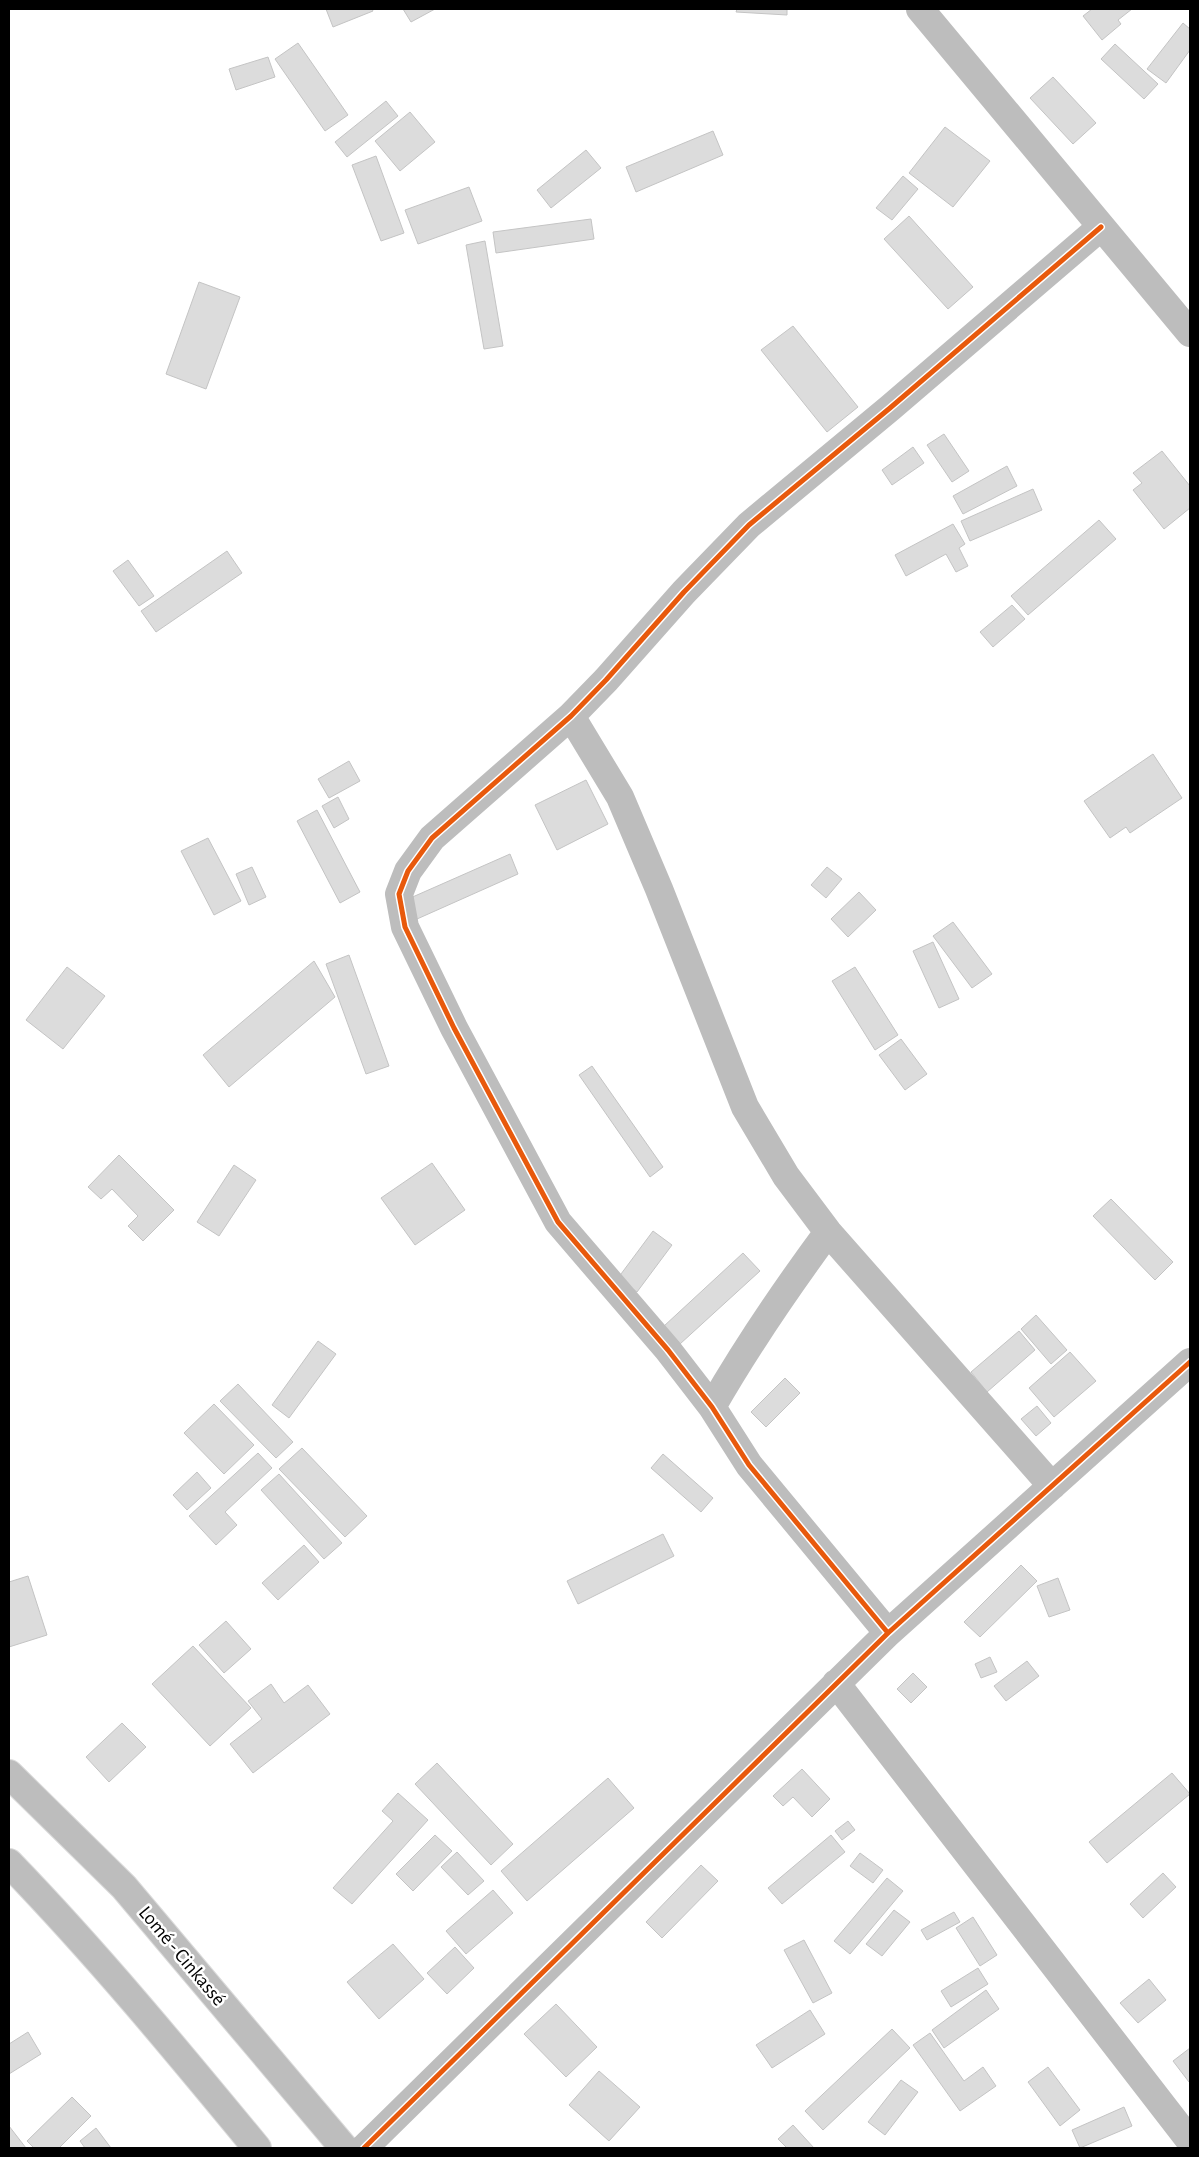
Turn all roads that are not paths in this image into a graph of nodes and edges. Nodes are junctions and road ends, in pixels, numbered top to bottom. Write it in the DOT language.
graph roads {
  1 [pos="920,9"];
  2 [pos="1102,227"];
  3 [pos="1190,333"];
  4 [pos="571,716"];
  5 [pos="828,1232"];
  6 [pos="1190,1362"];
  7 [pos="712,1407"];
  8 [pos="1052,1486"];
  9 [pos="888,1633"];
  10 [pos="836,1683"];
  11 [pos="9,1774"];
  12 [pos="9,1863"];
  13 [pos="1190,2141"];
  14 [pos="258,2148"];
  15 [pos="344,2148"];
  16 [pos="364,2148"];
  1 -- 2 [label="main road"];
  2 -- 3 [label="main road"];
  2 -- 4 [label="main road"];
  4 -- 5 [label="main road"];
  4 -- 7 [label="main road"];
  5 -- 7 [label="main road"];
  5 -- 8 [label="main road"];
  6 -- 8 [label="main road"];
  7 -- 9 [label="main road"];
  8 -- 9 [label="main road"];
  9 -- 10 [label="main road"];
  10 -- 13 [label="main road"];
  10 -- 16 [label="main road"];
  11 -- 15 [label="main road, Lomé - Cinkassé"];
  12 -- 14 [label="main road"];
}
